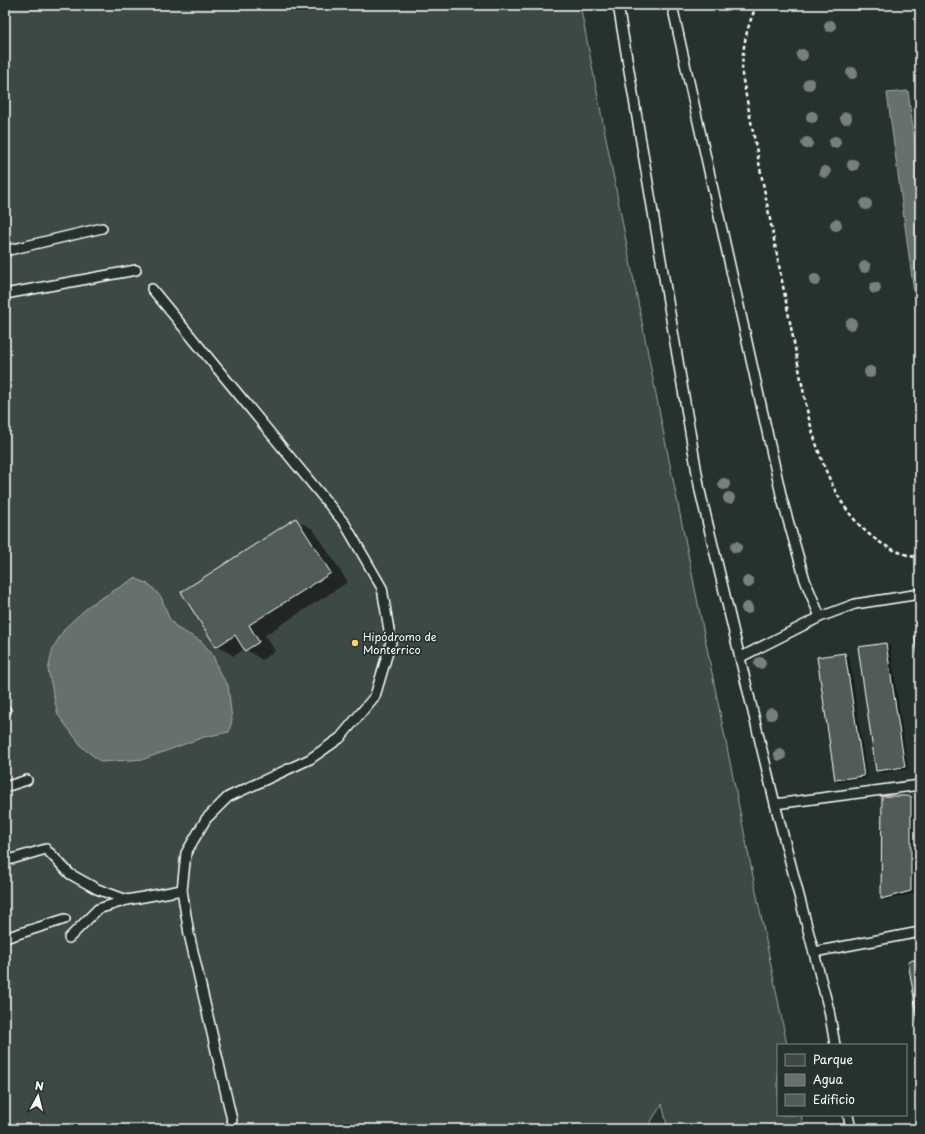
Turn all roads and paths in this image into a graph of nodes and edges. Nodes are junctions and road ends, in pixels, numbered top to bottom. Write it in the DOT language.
graph roads {
  1 [pos="618,5"];
  2 [pos="672,5"];
  3 [pos="757,5"];
  4 [pos="102,228"];
  5 [pos="5,251"];
  6 [pos="136,270"];
  7 [pos="152,289"];
  8 [pos="5,294"];
  9 [pos="920,558"];
  10 [pos="920,594"];
  11 [pos="820,617"];
  12 [pos="741,657"];
  13 [pos="27,780"];
  14 [pos="920,785"];
  15 [pos="5,787"];
  16 [pos="775,804"];
  17 [pos="5,861"];
  18 [pos="182,890"];
  19 [pos="127,900"];
  20 [pos="65,919"];
  21 [pos="920,932"];
  22 [pos="5,938"];
  23 [pos="69,938"];
  24 [pos="814,952"];
  25 [pos="835,1044"];
  26 [pos="848,1116"];
  27 [pos="232,1120"];
  28 [pos="851,1129"];
  1 -- 12 [label="lane"];
  2 -- 11 [label="lane"];
  3 -- 9 [label="path"];
  4 -- 5 [label="lane"];
  6 -- 8 [label="lane"];
  7 -- 18 [label="lane"];
  10 -- 11 [label="lane"];
  11 -- 12 [label="lane"];
  12 -- 16 [label="lane"];
  13 -- 15 [label="lane"];
  14 -- 16 [label="lane"];
  16 -- 24 [label="lane"];
  17 -- 19 [label="lane"];
  18 -- 19 [label="lane"];
  18 -- 27 [label="lane"];
  19 -- 23 [label="lane"];
  20 -- 22 [label="lane"];
  21 -- 24 [label="lane"];
  24 -- 25 [label="lane"];
  26 -- 28 [label="lane"];
}
